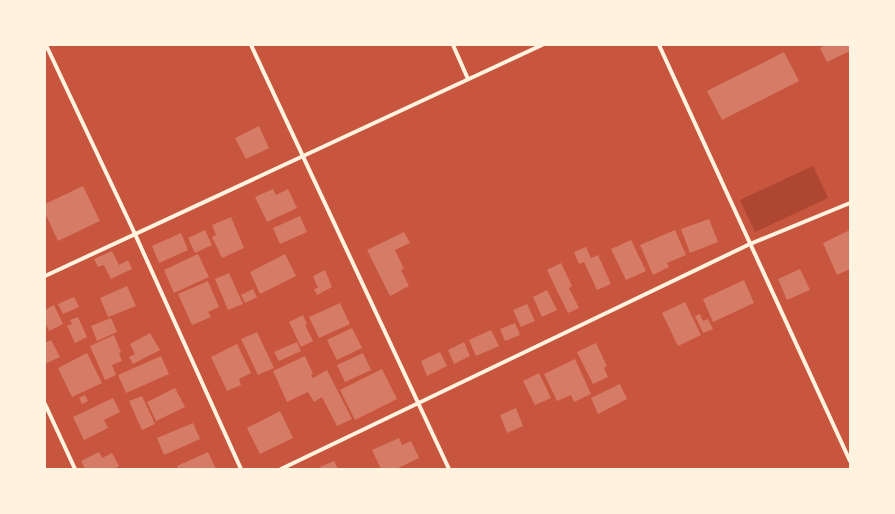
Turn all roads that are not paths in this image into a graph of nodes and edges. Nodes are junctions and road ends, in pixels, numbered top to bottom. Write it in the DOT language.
graph roads {
  1 [pos="46,45"];
  2 [pos="251,45"];
  3 [pos="452,45"];
  4 [pos="542,45"];
  5 [pos="659,45"];
  6 [pos="468,80"];
  7 [pos="303,156"];
  8 [pos="850,203"];
  9 [pos="134,234"];
  10 [pos="750,244"];
  11 [pos="45,276"];
  12 [pos="418,403"];
  13 [pos="45,404"];
  14 [pos="850,461"];
  15 [pos="75,469"];
  16 [pos="241,469"];
  17 [pos="281,469"];
  18 [pos="449,469"];
  1 -- 9 [label="street"];
  2 -- 7 [label="street"];
  3 -- 6 [label="street"];
  4 -- 6 [label="street"];
  5 -- 10 [label="street"];
  6 -- 7 [label="street"];
  7 -- 9 [label="street"];
  7 -- 12 [label="street"];
  8 -- 10 [label="street"];
  9 -- 11 [label="street"];
  9 -- 16 [label="street"];
  10 -- 12 [label="street"];
  10 -- 14 [label="street"];
  12 -- 17 [label="street"];
  12 -- 18 [label="street"];
  13 -- 15 [label="street"];
}
